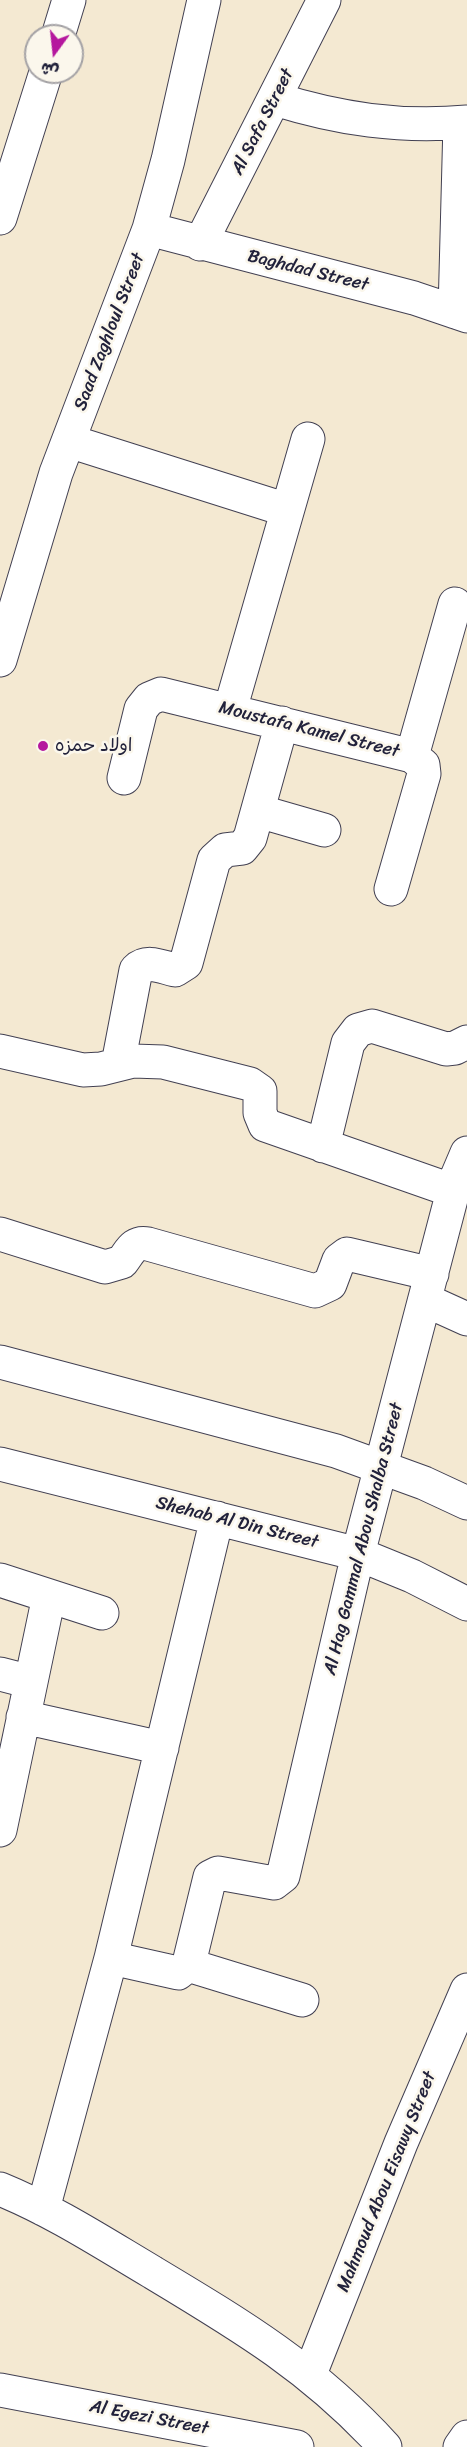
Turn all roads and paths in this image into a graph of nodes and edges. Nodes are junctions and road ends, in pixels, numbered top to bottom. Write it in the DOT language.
graph roads {
  1 [pos="69,0"];
  2 [pos="204,0"];
  3 [pos="324,0"];
  4 [pos="62,24"];
  5 [pos="42,84"];
  6 [pos="275,99"];
  7 [pos="463,122"];
  8 [pos="0,218"];
  9 [pos="148,229"];
  10 [pos="201,244"];
  11 [pos="461,314"];
  12 [pos="308,439"];
  13 [pos="69,441"];
  14 [pos="287,510"];
  15 [pos="455,604"];
  16 [pos="0,660"];
  17 [pos="230,710"];
  18 [pos="282,723"];
  19 [pos="412,756"];
  20 [pos="124,778"];
  21 [pos="258,811"];
  22 [pos="324,831"];
  23 [pos="391,890"];
  24 [pos="467,1042"];
  25 [pos="0,1050"];
  26 [pos="118,1064"];
  27 [pos="323,1146"];
  28 [pos="467,1153"];
  29 [pos="450,1193"];
  30 [pos="0,1234"];
  31 [pos="428,1287"];
  32 [pos="467,1319"];
  33 [pos="0,1362"];
  34 [pos="0,1464"];
  35 [pos="382,1469"];
  36 [pos="467,1503"];
  37 [pos="217,1518"];
  38 [pos="358,1554"];
  39 [pos="0,1580"];
  40 [pos="49,1596"];
  41 [pos="467,1604"];
  42 [pos="102,1613"];
  43 [pos="0,1674"];
  44 [pos="31,1682"];
  45 [pos="23,1717"];
  46 [pos="162,1748"];
  47 [pos="0,1830"];
  48 [pos="111,1958"];
  49 [pos="188,1965"];
  50 [pos="467,1990"];
  51 [pos="302,2000"];
  52 [pos="0,2189"];
  53 [pos="44,2209"];
  54 [pos="310,2374"];
  55 [pos="0,2390"];
  56 [pos="467,2438"];
  57 [pos="297,2447"];
  58 [pos="385,2447"];
  59 [pos="460,2447"];
  1 -- 4 [label="street"];
  2 -- 9 [label="street, Saad Zaghloul Street"];
  3 -- 6 [label="street, Al Safa Street"];
  5 -- 8 [label="street"];
  6 -- 7 [label="street"];
  6 -- 10 [label="street, Al Safa Street"];
  7 -- 11 [label="street"];
  9 -- 10 [label="street, Baghdad Street"];
  9 -- 13 [label="street, Saad Zaghloul Street"];
  10 -- 11 [label="street, Baghdad Street"];
  12 -- 14 [label="street"];
  13 -- 14 [label="street"];
  13 -- 16 [label="street, Saad Zaghloul Street"];
  14 -- 17 [label="street"];
  15 -- 19 [label="street"];
  17 -- 18 [label="street, Moustafa Kamel Street"];
  17 -- 20 [label="street, Moustafa Kamel Street"];
  18 -- 19 [label="street, Moustafa Kamel Street"];
  18 -- 21 [label="street"];
  19 -- 23 [label="street, Moustafa Kamel Street"];
  21 -- 22 [label="street"];
  21 -- 26 [label="street"];
  24 -- 27 [label="street"];
  25 -- 26 [label="street"];
  26 -- 27 [label="street"];
  27 -- 29 [label="street"];
  28 -- 29 [label="street, Al Hag Gammal Abou Shalba Street"];
  29 -- 31 [label="street, Al Hag Gammal Abou Shalba Street"];
  30 -- 31 [label="street"];
  31 -- 32 [label="street"];
  31 -- 35 [label="street, Al Hag Gammal Abou Shalba Street"];
  33 -- 35 [label="street"];
  34 -- 37 [label="street, Shehab Al Din Street"];
  35 -- 36 [label="street"];
  35 -- 38 [label="street, Al Hag Gammal Abou Shalba Street"];
  37 -- 38 [label="street, Shehab Al Din Street"];
  37 -- 46 [label="street"];
  38 -- 41 [label="street, Shehab Al Din Street"];
  38 -- 49 [label="street, Al Hag Gammal Abou Shalba Street"];
  39 -- 40 [label="street"];
  40 -- 42 [label="street"];
  40 -- 44 [label="street"];
  43 -- 44 [label="street"];
  44 -- 45 [label="street"];
  45 -- 46 [label="street"];
  45 -- 47 [label="street"];
  46 -- 48 [label="street"];
  48 -- 49 [label="street"];
  48 -- 53 [label="street"];
  49 -- 51 [label="street"];
  50 -- 54 [label="street, Mahmoud Abou Eisawy Street"];
  52 -- 53 [label="street"];
  53 -- 54 [label="street"];
  54 -- 58 [label="street"];
  55 -- 57 [label="street, Al Egezi Street"];
  56 -- 59 [label="street"];
}
